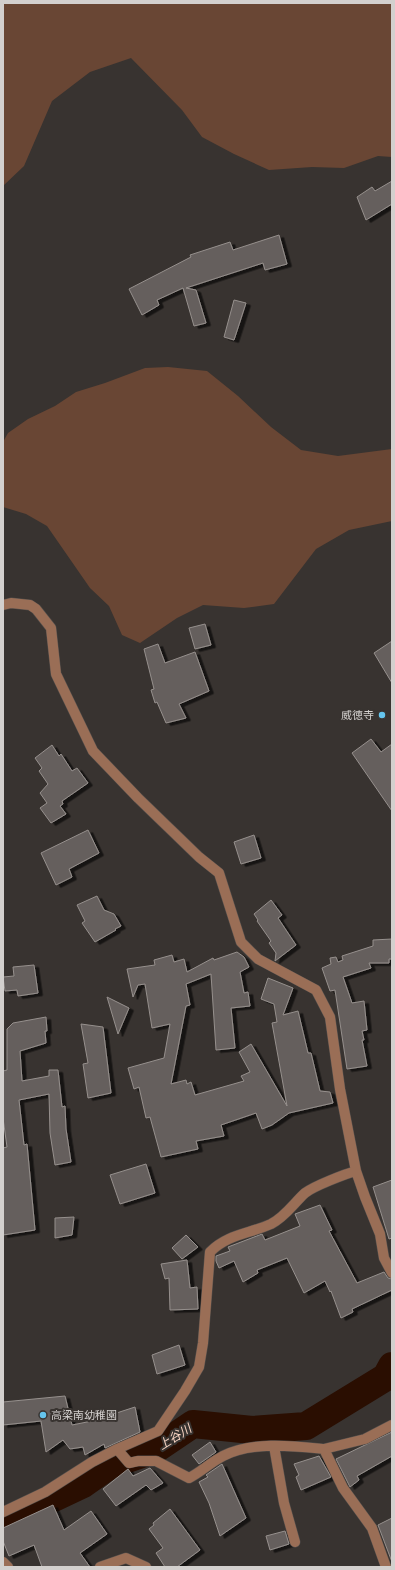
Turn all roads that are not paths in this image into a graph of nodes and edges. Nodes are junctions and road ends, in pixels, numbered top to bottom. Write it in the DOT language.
graph roads {
  1 [pos="3,605"];
  2 [pos="356,1171"];
  3 [pos="392,1273"];
  4 [pos="392,1425"];
  5 [pos="274,1446"];
  6 [pos="117,1449"];
  7 [pos="324,1450"];
  8 [pos="3,1512"];
  9 [pos="295,1542"];
  10 [pos="3,1562"];
  11 [pos="8,1567"];
  12 [pos="100,1567"];
  13 [pos="146,1567"];
  14 [pos="386,1567"];
  1 -- 2 [label="street"];
  2 -- 3 [label="street"];
  2 -- 6 [label="street"];
  4 -- 7 [label="street"];
  5 -- 6 [label="street"];
  5 -- 7 [label="street"];
  5 -- 9 [label="street"];
  6 -- 8 [label="street"];
  7 -- 14 [label="street"];
  10 -- 11 [label="street"];
  12 -- 13 [label="street"];
}
